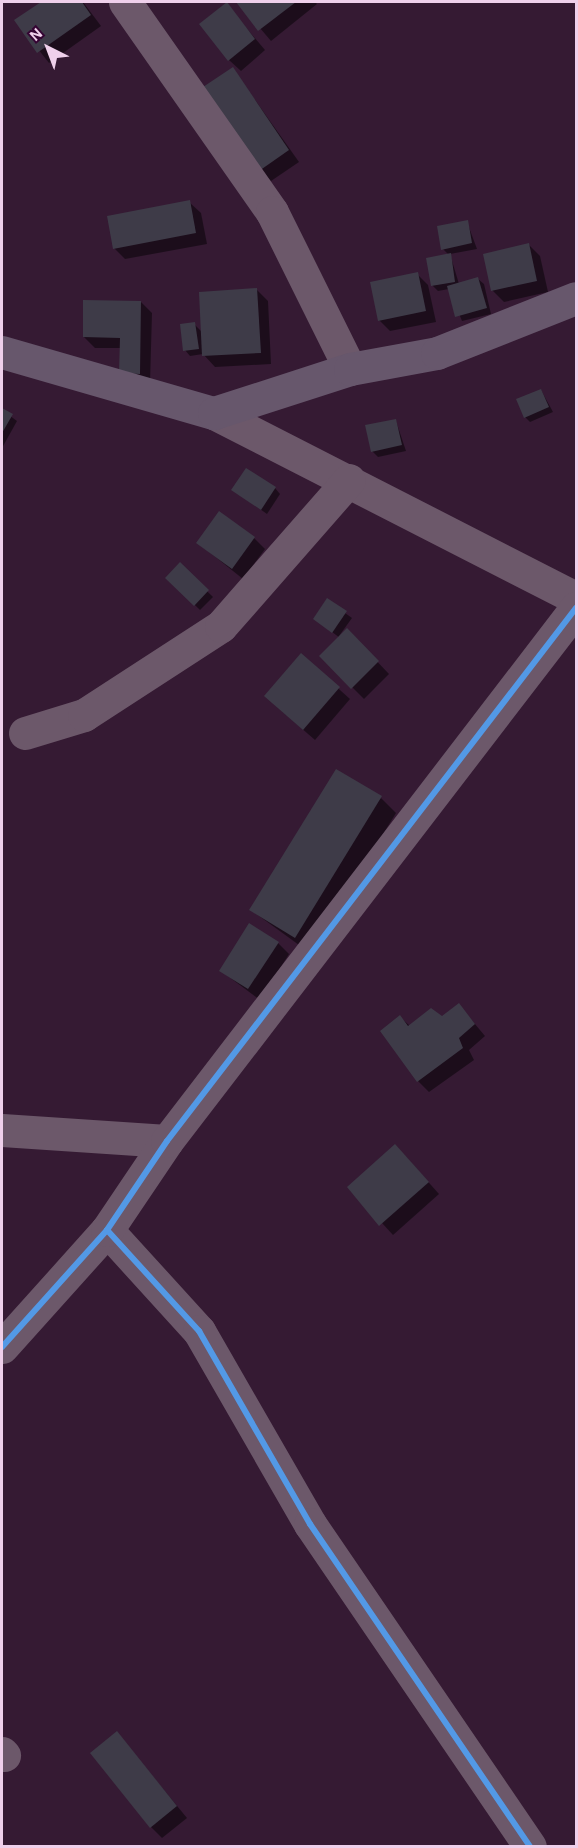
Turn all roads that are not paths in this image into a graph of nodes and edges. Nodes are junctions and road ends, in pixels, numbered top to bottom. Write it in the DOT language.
graph roads {
  1 [pos="125,2"];
  2 [pos="576,298"];
  3 [pos="2,352"];
  4 [pos="350,369"];
  5 [pos="214,412"];
  6 [pos="349,480"];
  7 [pos="576,598"];
  8 [pos="576,608"];
  9 [pos="25,733"];
  10 [pos="2,1130"];
  11 [pos="168,1141"];
  12 [pos="107,1230"];
  13 [pos="2,1347"];
  14 [pos="530,1846"];
  1 -- 4 [label="street"];
  2 -- 4 [label="main road"];
  3 -- 5 [label="main road"];
  4 -- 5 [label="main road"];
  5 -- 6 [label="street"];
  6 -- 7 [label="street"];
  6 -- 9 [label="street"];
  8 -- 11 [label="street"];
  10 -- 11 [label="street"];
  11 -- 12 [label="street"];
  12 -- 13 [label="street"];
  12 -- 14 [label="street"];
}
